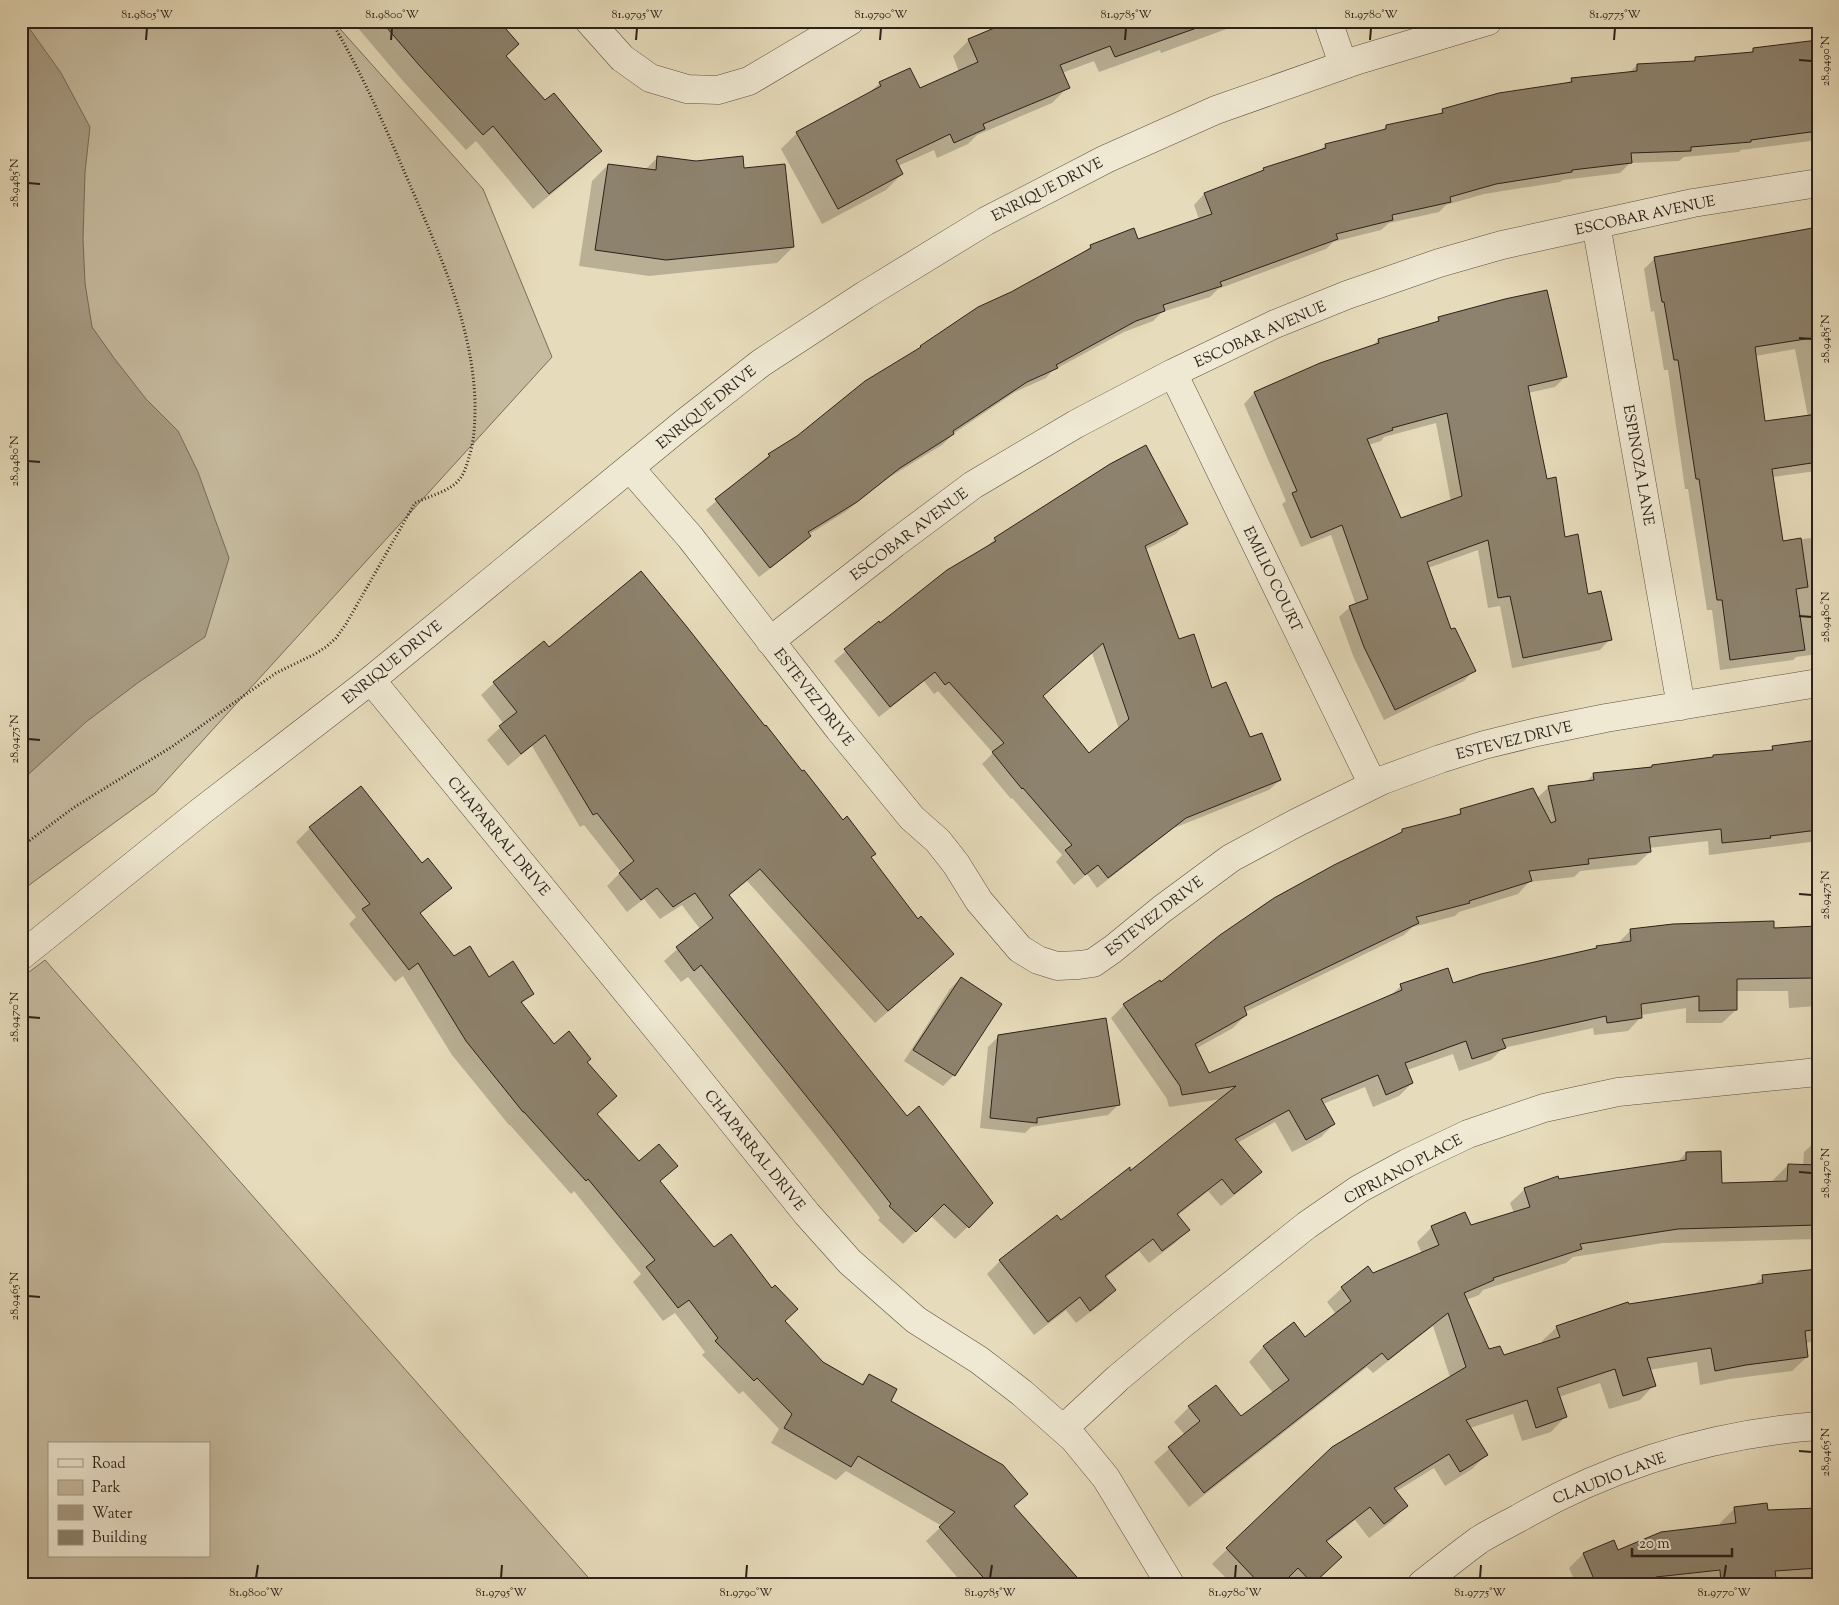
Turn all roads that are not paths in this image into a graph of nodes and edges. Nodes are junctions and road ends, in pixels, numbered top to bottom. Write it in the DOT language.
graph roads {
  1 [pos="589,21"];
  2 [pos="850,21"];
  3 [pos="1328,21"];
  4 [pos="1488,21"];
  5 [pos="1344,64"];
  6 [pos="1818,183"];
  7 [pos="1596,224"];
  8 [pos="1173,373"];
  9 [pos="630,468"];
  10 [pos="770,641"];
  11 [pos="371,680"];
  12 [pos="1818,683"];
  13 [pos="1681,706"];
  14 [pos="1373,785"];
  15 [pos="21,956"];
  16 [pos="1818,1072"];
  17 [pos="1818,1426"];
  18 [pos="1063,1429"];
  19 [pos="1170,1584"];
  20 [pos="1422,1584"];
  1 -- 2 [label="street"];
  3 -- 5 [label="street"];
  4 -- 5 [label="street, ENRIQUE DRIVE"];
  5 -- 9 [label="street, ENRIQUE DRIVE"];
  6 -- 7 [label="street, ESCOBAR AVENUE"];
  7 -- 8 [label="street, ESCOBAR AVENUE"];
  7 -- 13 [label="street, ESPINOZA LANE"];
  8 -- 10 [label="street, ESCOBAR AVENUE"];
  8 -- 14 [label="street, EMILIO COURT"];
  9 -- 10 [label="street, ESTEVEZ DRIVE"];
  9 -- 11 [label="street, ENRIQUE DRIVE"];
  10 -- 14 [label="street, ESTEVEZ DRIVE"];
  11 -- 15 [label="street, ENRIQUE DRIVE"];
  11 -- 18 [label="street, CHAPARRAL DRIVE"];
  12 -- 13 [label="street, ESTEVEZ DRIVE"];
  13 -- 14 [label="street, ESTEVEZ DRIVE"];
  16 -- 18 [label="street, CIPRIANO PLACE"];
  17 -- 20 [label="street, CLAUDIO LANE"];
  18 -- 19 [label="street, CHAPARRAL DRIVE"];
}
